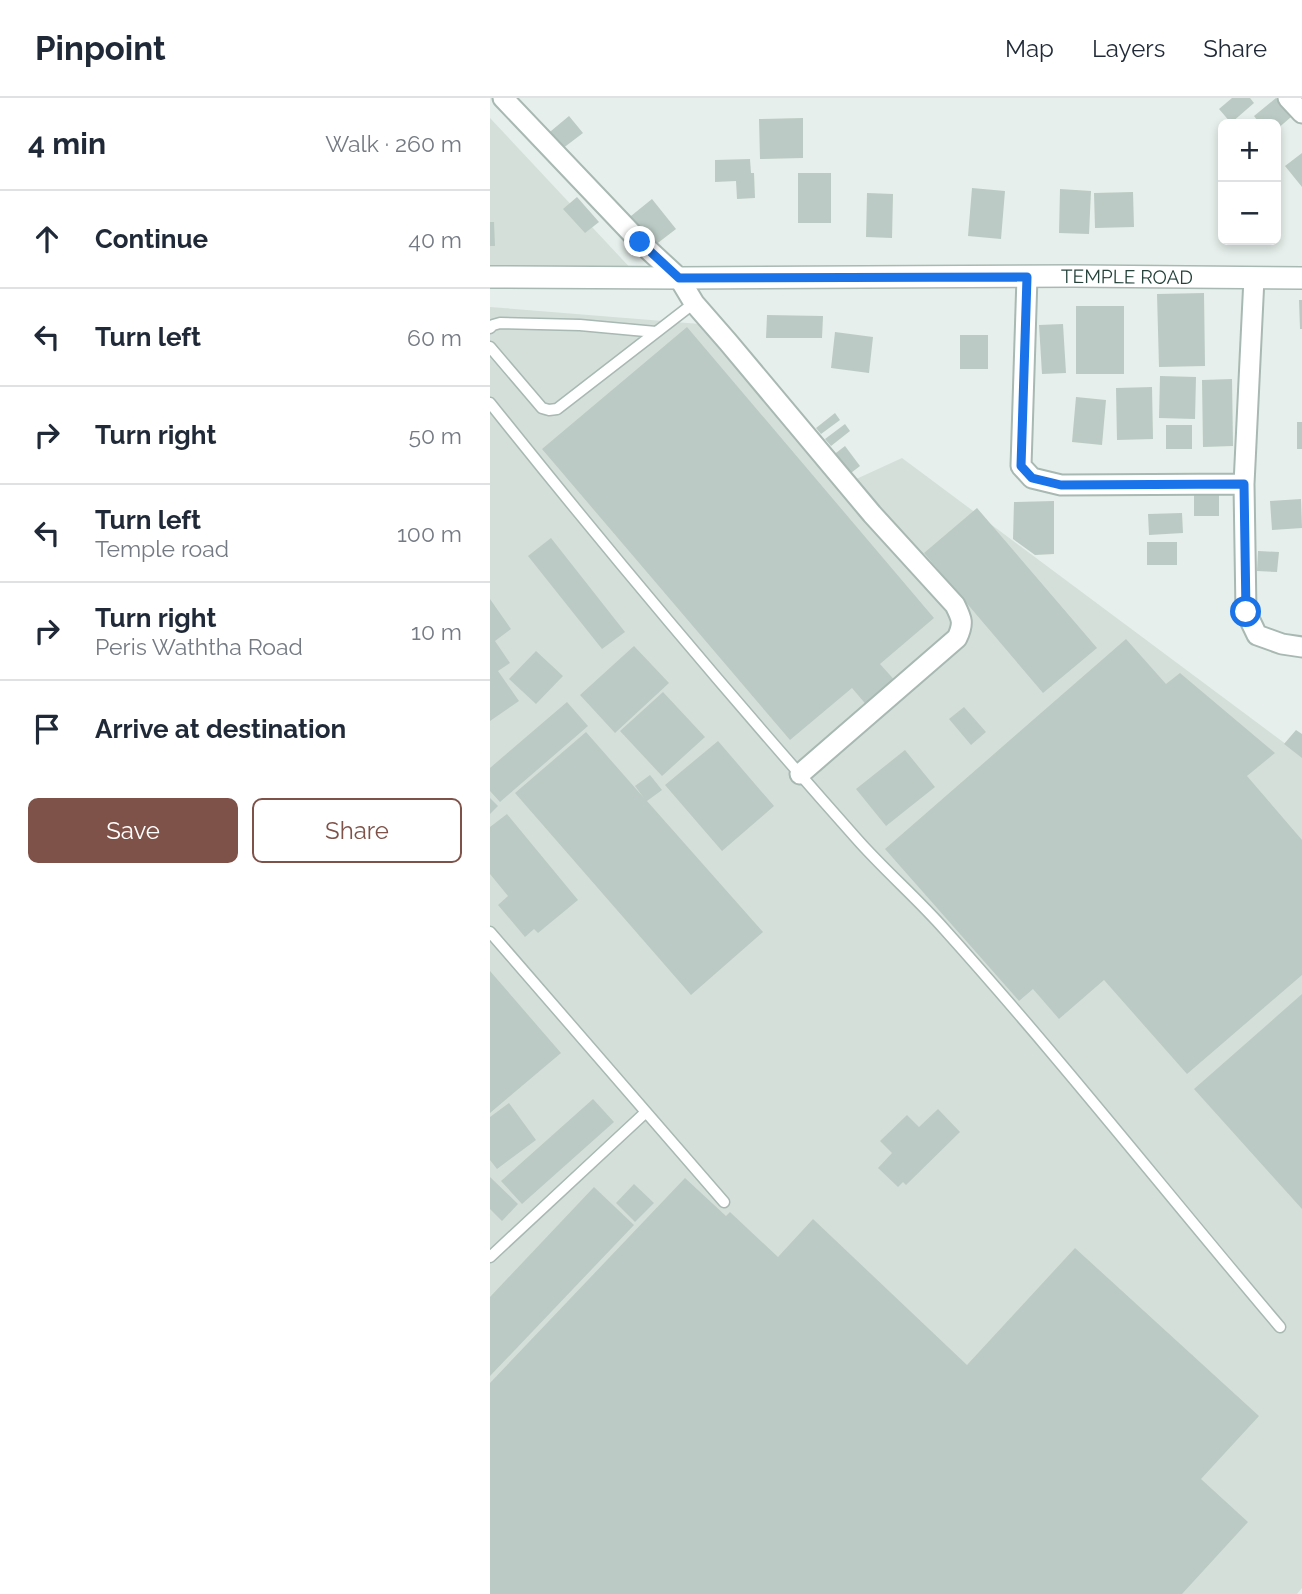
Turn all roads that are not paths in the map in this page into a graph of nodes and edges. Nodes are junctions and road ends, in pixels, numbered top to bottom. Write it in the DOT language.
graph roads {
  1 [pos="503,98"];
  2 [pos="490,277"];
  3 [pos="1027,277"];
  4 [pos="679,278"];
  5 [pos="1254,278"];
  6 [pos="1302,278"];
  7 [pos="694,303"];
  8 [pos="490,328"];
  9 [pos="656,332"];
  10 [pos="490,347"];
  11 [pos="490,403"];
  12 [pos="1244,484"];
  13 [pos="1302,647"];
  14 [pos="800,774"];
  15 [pos="490,932"];
  16 [pos="646,1112"];
  17 [pos="724,1202"];
  18 [pos="490,1257"];
  19 [pos="1280,1327"];
  1 -- 4 [label="street"];
  2 -- 4 [label="street, TEMPLE ROAD"];
  3 -- 4 [label="street, TEMPLE ROAD"];
  3 -- 5 [label="street, TEMPLE ROAD"];
  3 -- 12 [label="street"];
  4 -- 7 [label="street"];
  5 -- 6 [label="street, TEMPLE ROAD"];
  5 -- 12 [label="street"];
  7 -- 9 [label="lane"];
  7 -- 14 [label="street"];
  8 -- 9 [label="lane"];
  9 -- 10 [label="lane"];
  11 -- 14 [label="lane"];
  12 -- 13 [label="street"];
  14 -- 19 [label="lane"];
  15 -- 16 [label="lane"];
  16 -- 17 [label="lane"];
  16 -- 18 [label="lane"];
}
